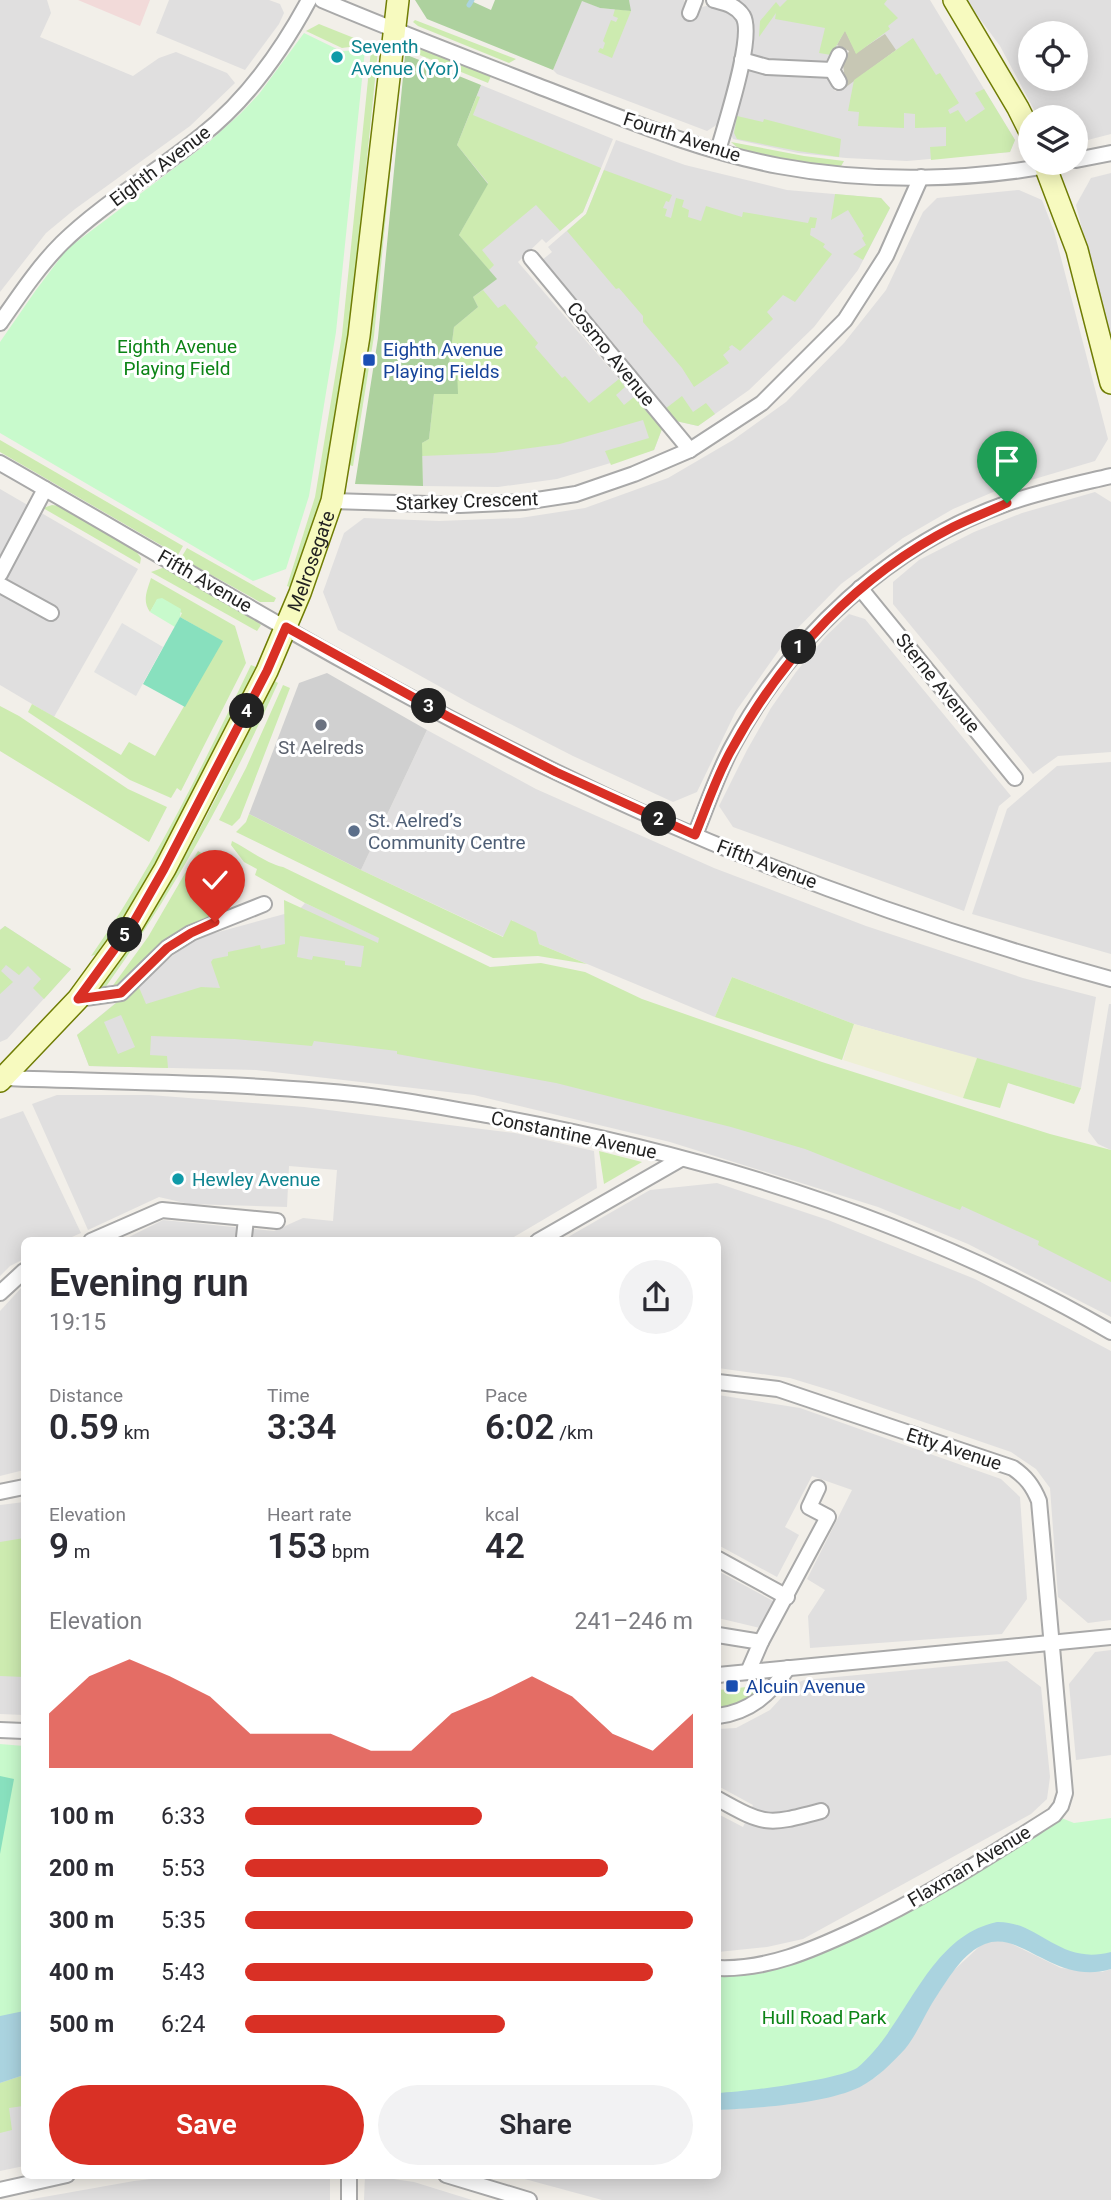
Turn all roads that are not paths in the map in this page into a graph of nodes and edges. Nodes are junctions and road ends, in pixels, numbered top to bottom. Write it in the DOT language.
graph roads {
  1 [pos="309,0"];
  2 [pos="322,0"];
  3 [pos="398,0"];
  4 [pos="714,0"];
  5 [pos="954,0"];
  6 [pos="394,30"];
  7 [pos="839,55"];
  8 [pos="742,60"];
  9 [pos="1018,107"];
  10 [pos="718,151"];
  11 [pos="1111,153"];
  12 [pos="1088,158"];
  13 [pos="1018,168"];
  14 [pos="1055,175"];
  15 [pos="922,177"];
  16 [pos="531,258"];
  17 [pos="0,323"];
  18 [pos="1110,372"];
  19 [pos="690,450"];
  20 [pos="0,463"];
  21 [pos="1111,476"];
  22 [pos="46,489"];
  23 [pos="332,501"];
  24 [pos="0,574"];
  25 [pos="0,584"];
  26 [pos="860,588"];
  27 [pos="51,612"];
  28 [pos="286,627"];
  29 [pos="1015,778"];
  30 [pos="695,835"];
  31 [pos="264,904"];
  32 [pos="1111,979"];
  33 [pos="78,999"];
  34 [pos="2,1080"];
  35 [pos="681,1158"];
  36 [pos="246,1219"];
  37 [pos="277,1221"];
  38 [pos="100,1237"];
  39 [pos="244,1237"];
  40 [pos="545,1237"];
  41 [pos="21,1274"];
  42 [pos="0,1293"];
  43 [pos="1111,1332"];
  44 [pos="721,1382"];
  45 [pos="21,1488"];
  46 [pos="818,1488"];
  47 [pos="0,1492"];
  48 [pos="721,1561"];
  49 [pos="787,1597"];
  50 [pos="721,1635"];
  51 [pos="1111,1637"];
  52 [pos="761,1642"];
  53 [pos="1050,1643"];
  54 [pos="788,1668"];
  55 [pos="748,1672"];
  56 [pos="721,1675"];
  57 [pos="721,1716"];
  58 [pos="0,1730"];
  59 [pos="21,1731"];
  60 [pos="721,1801"];
  61 [pos="821,1811"];
  62 [pos="721,1968"];
  63 [pos="50,2179"];
  64 [pos="349,2179"];
  65 [pos="459,2179"];
  66 [pos="0,2190"];
  67 [pos="349,2200"];
  68 [pos="529,2200"];
  1 -- 17 [label="street, Eighth Avenue"];
  2 -- 6 [label="street, Fourth Avenue"];
  3 -- 6 [label="street, Melrosegate"];
  4 -- 8 [label="street"];
  5 -- 9 [label="street"];
  6 -- 10 [label="street, Fourth Avenue"];
  6 -- 23 [label="street, Melrosegate"];
  7 -- 8 [label="street"];
  8 -- 10 [label="street"];
  10 -- 15 [label="street, Fourth Avenue"];
  11 -- 12 [label="street"];
  13 -- 15 [label="street, Fourth Avenue"];
  14 -- 18 [label="street"];
  15 -- 19 [label="street, Starkey Crescent"];
  16 -- 19 [label="street, Cosmo Avenue"];
  19 -- 23 [label="street, Starkey Crescent"];
  20 -- 22 [label="street, Fifth Avenue"];
  21 -- 26 [label="street"];
  22 -- 24 [label="street"];
  22 -- 28 [label="street, Fifth Avenue"];
  23 -- 28 [label="street, Melrosegate"];
  25 -- 27 [label="street"];
  26 -- 29 [label="street, Sterne Avenue"];
  26 -- 30 [label="street"];
  28 -- 30 [label="street, Fifth Avenue"];
  28 -- 33 [label="street, Melrosegate"];
  30 -- 32 [label="street, Fifth Avenue"];
  31 -- 33 [label="street"];
  33 -- 34 [label="street, Melrosegate"];
  34 -- 35 [label="street, Constantine Avenue"];
  35 -- 40 [label="street"];
  35 -- 43 [label="street, Constantine Avenue"];
  36 -- 37 [label="street"];
  36 -- 38 [label="street"];
  36 -- 39 [label="street"];
  41 -- 42 [label="street"];
  44 -- 53 [label="street, Etty Avenue"];
  45 -- 47 [label="street"];
  46 -- 49 [label="street"];
  48 -- 49 [label="street"];
  49 -- 52 [label="street"];
  50 -- 52 [label="street"];
  51 -- 53 [label="street"];
  52 -- 55 [label="street"];
  53 -- 54 [label="street"];
  53 -- 62 [label="street, Flaxman Avenue"];
  54 -- 55 [label="street"];
  54 -- 57 [label="street"];
  55 -- 56 [label="street"];
  58 -- 59 [label="street"];
  60 -- 61 [label="street"];
  63 -- 66 [label="street"];
  64 -- 67 [label="street"];
  65 -- 68 [label="street"];
}
